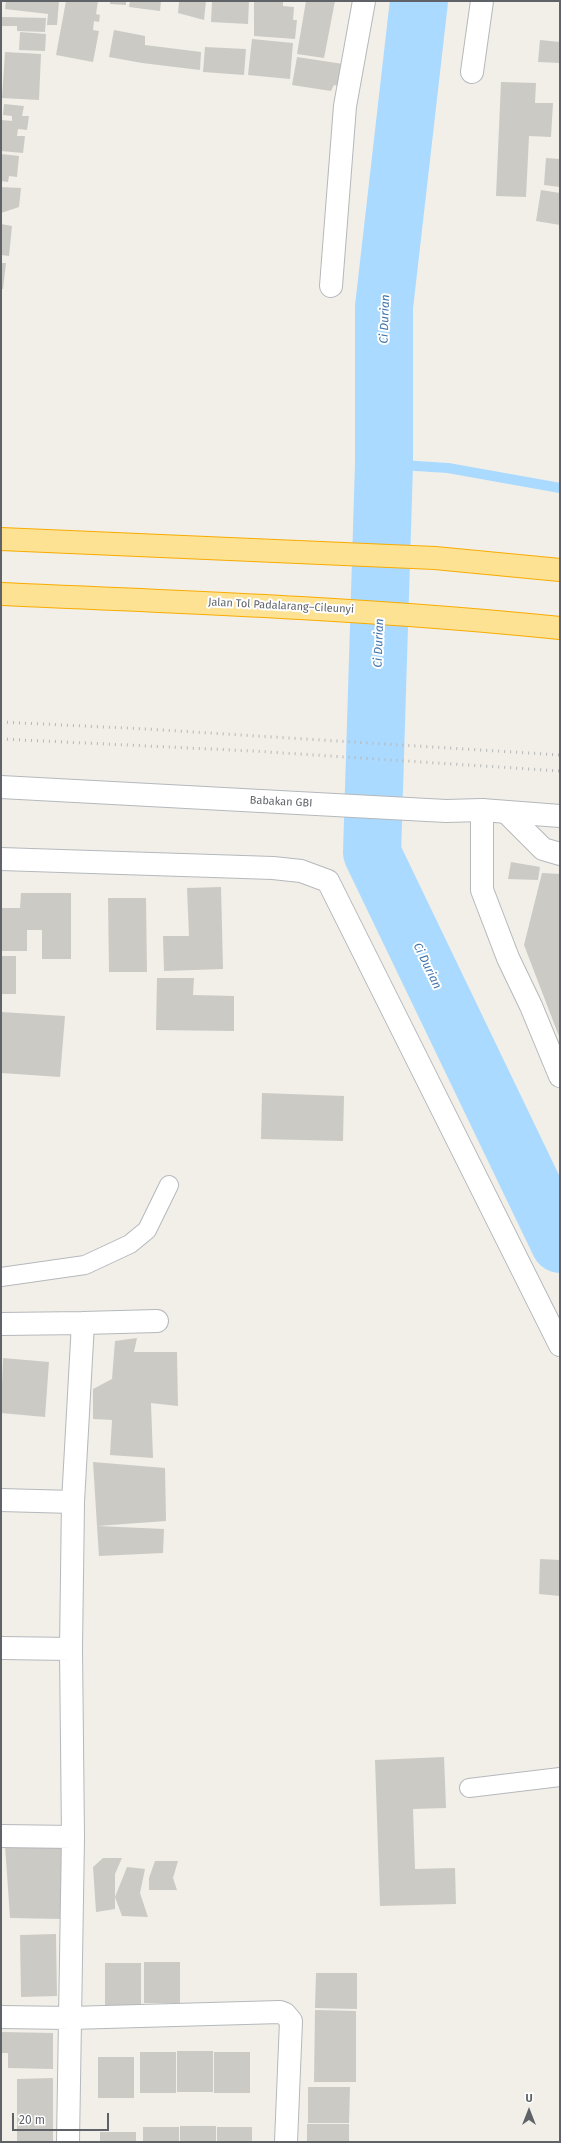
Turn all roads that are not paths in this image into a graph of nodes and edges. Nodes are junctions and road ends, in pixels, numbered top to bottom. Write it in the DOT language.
graph roads {
  1 [pos="364,1"];
  2 [pos="482,1"];
  3 [pos="472,72"];
  4 [pos="332,286"];
  5 [pos="1,539"];
  6 [pos="560,570"];
  7 [pos="1,594"];
  8 [pos="560,628"];
  9 [pos="1,787"];
  10 [pos="482,810"];
  11 [pos="506,812"];
  12 [pos="560,816"];
  13 [pos="560,854"];
  14 [pos="1,859"];
  15 [pos="560,1076"];
  16 [pos="169,1185"];
  17 [pos="1,1277"];
  18 [pos="157,1321"];
  19 [pos="83,1323"];
  20 [pos="1,1324"];
  21 [pos="560,1345"];
  22 [pos="1,1500"];
  23 [pos="73,1502"];
  24 [pos="1,1648"];
  25 [pos="71,1649"];
  26 [pos="560,1777"];
  27 [pos="468,1788"];
  28 [pos="1,1836"];
  29 [pos="73,1837"];
  30 [pos="1,2017"];
  31 [pos="70,2018"];
  32 [pos="68,2142"];
  33 [pos="286,2142"];
  1 -- 4 [label="street"];
  2 -- 3 [label="street"];
  5 -- 6 [label="highway"];
  7 -- 8 [label="highway, Jalan Tol Padalarang–Cileunyi"];
  9 -- 10 [label="street, Babakan GBI"];
  10 -- 11 [label="street, Babakan GBI"];
  10 -- 15 [label="street"];
  11 -- 12 [label="street, Babakan GBI"];
  11 -- 13 [label="street"];
  14 -- 21 [label="street"];
  16 -- 17 [label="lane"];
  18 -- 19 [label="street"];
  19 -- 20 [label="street"];
  19 -- 23 [label="street"];
  22 -- 23 [label="street"];
  23 -- 25 [label="street"];
  24 -- 25 [label="street"];
  25 -- 29 [label="street"];
  26 -- 27 [label="lane"];
  28 -- 29 [label="street"];
  29 -- 31 [label="street"];
  30 -- 31 [label="street"];
  31 -- 32 [label="street"];
  31 -- 33 [label="street"];
}
